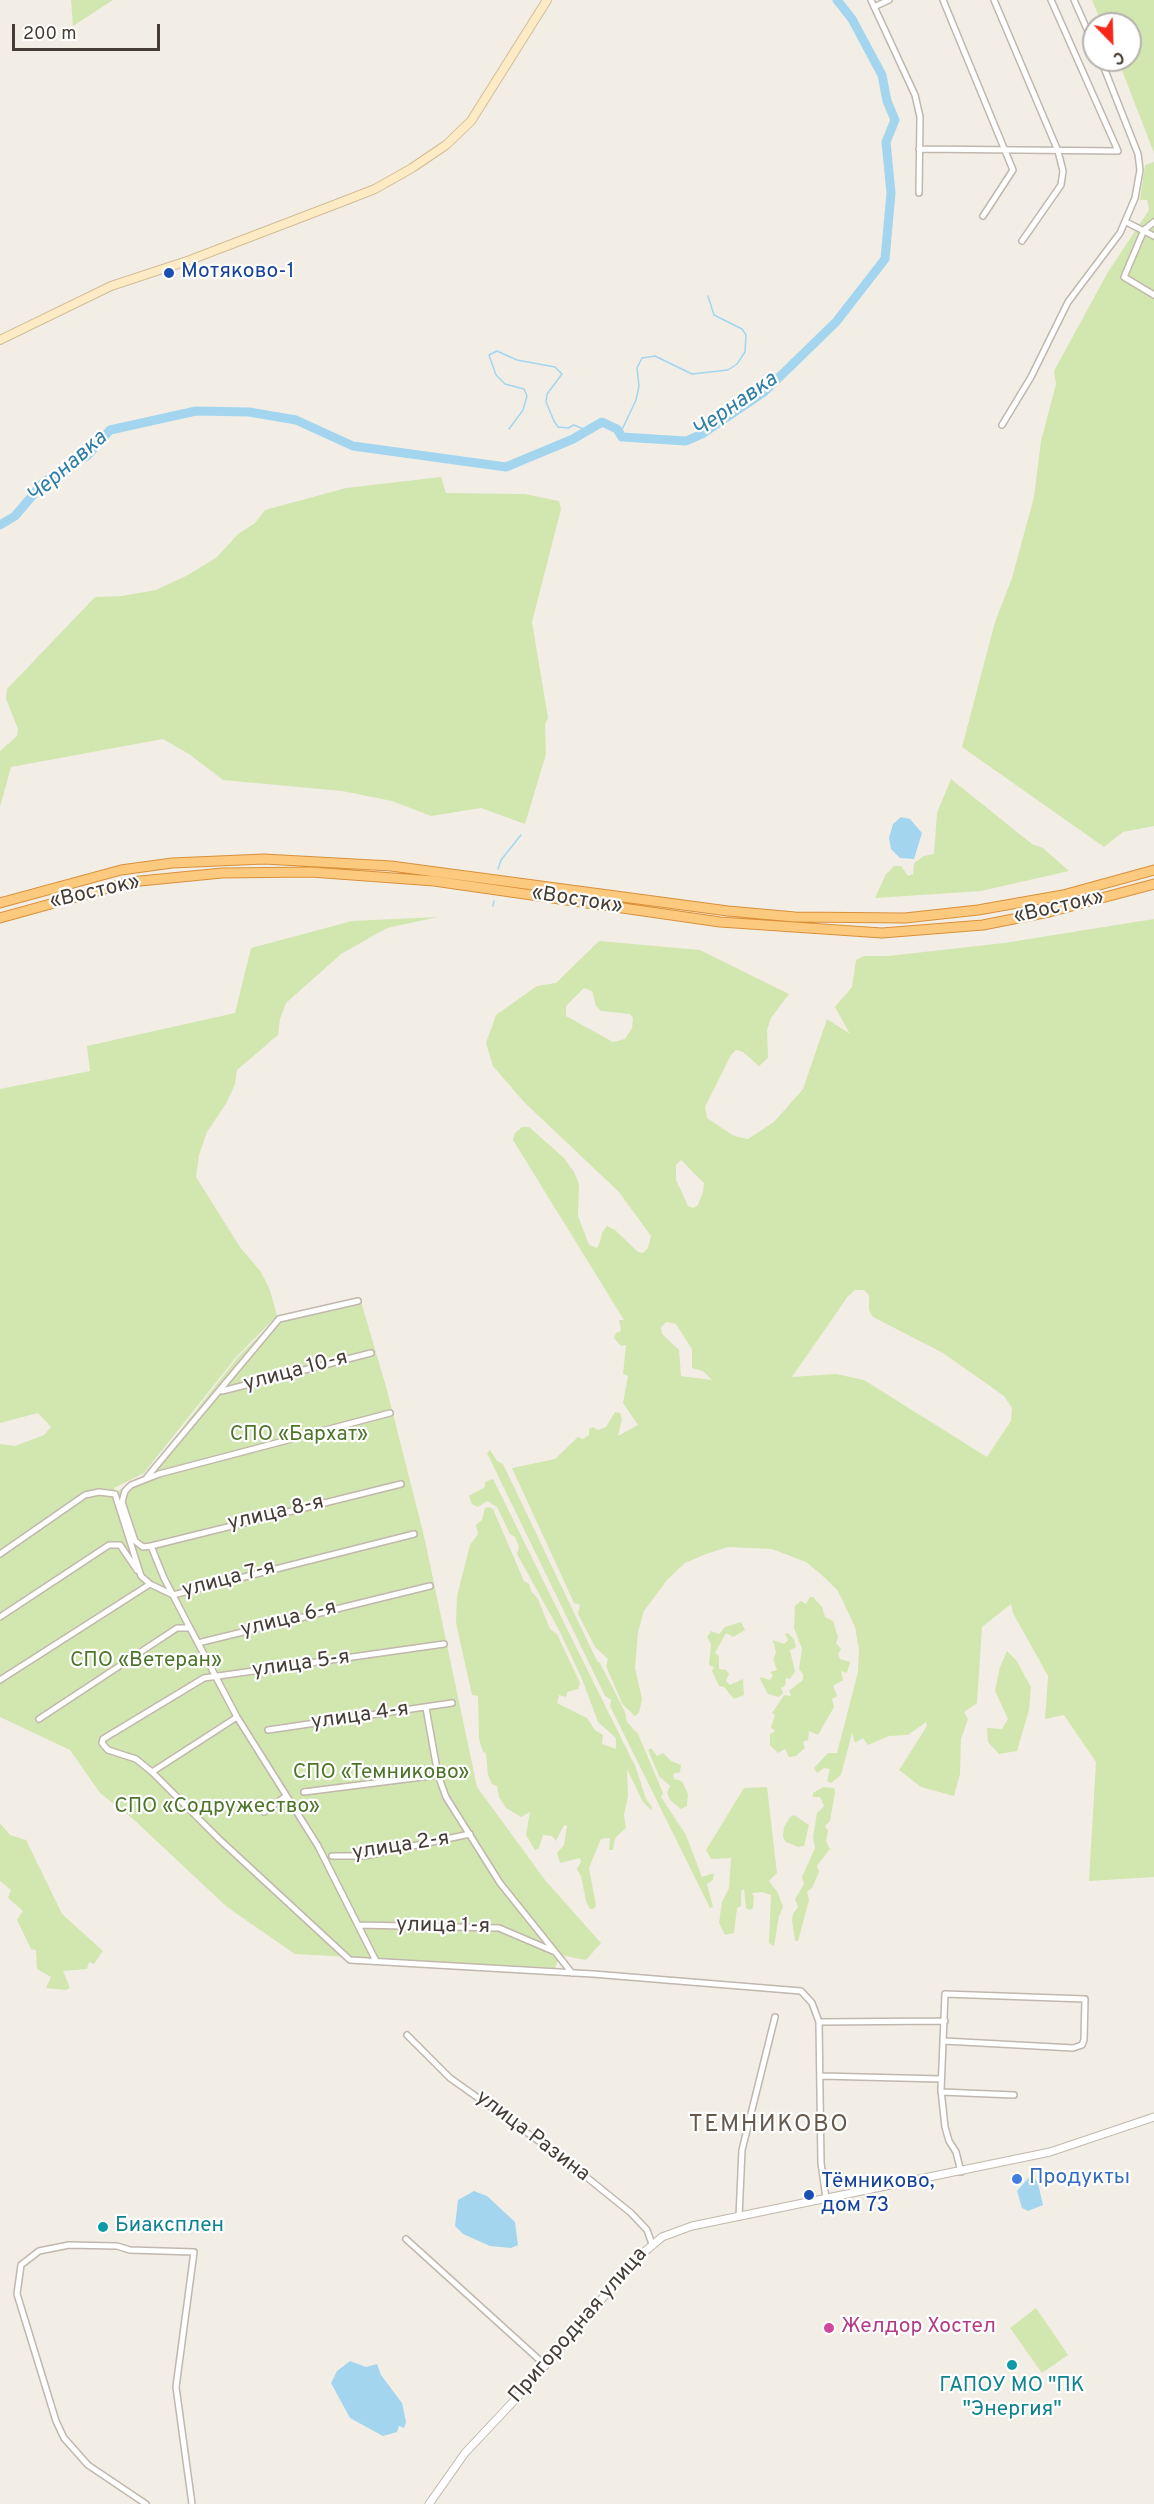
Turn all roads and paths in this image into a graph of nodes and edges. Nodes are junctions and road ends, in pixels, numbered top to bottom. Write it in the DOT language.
graph roads {
  1 [pos="547,0"];
  2 [pos="871,0"];
  3 [pos="889,0"];
  4 [pos="943,0"];
  5 [pos="994,0"];
  6 [pos="1051,0"];
  7 [pos="1074,0"];
  8 [pos="873,7"];
  9 [pos="1082,18"];
  10 [pos="1106,72"];
  11 [pos="919,149"];
  12 [pos="1007,151"];
  13 [pos="1058,151"];
  14 [pos="919,193"];
  15 [pos="983,216"];
  16 [pos="1126,222"];
  17 [pos="1154,222"];
  18 [pos="1144,230"];
  19 [pos="1154,236"];
  20 [pos="1022,240"];
  21 [pos="1154,295"];
  22 [pos="0,340"];
  23 [pos="1002,425"];
  24 [pos="1154,870"];
  25 [pos="1154,884"];
  26 [pos="0,903"];
  27 [pos="0,918"];
  28 [pos="358,1301"];
  29 [pos="371,1353"];
  30 [pos="221,1391"];
  31 [pos="390,1413"];
  32 [pos="146,1478"];
  33 [pos="401,1484"];
  34 [pos="414,1534"];
  35 [pos="151,1546"];
  36 [pos="0,1554"];
  37 [pos="141,1576"];
  38 [pos="150,1584"];
  39 [pos="430,1586"];
  40 [pos="173,1595"];
  41 [pos="0,1617"];
  42 [pos="190,1628"];
  43 [pos="198,1643"];
  44 [pos="444,1644"];
  45 [pos="216,1676"];
  46 [pos="0,1680"];
  47 [pos="452,1703"];
  48 [pos="426,1708"];
  49 [pos="237,1717"];
  50 [pos="39,1719"];
  51 [pos="268,1730"];
  52 [pos="152,1772"];
  53 [pos="438,1775"];
  54 [pos="304,1792"];
  55 [pos="286,1796"];
  56 [pos="264,1812"];
  57 [pos="470,1834"];
  58 [pos="332,1856"];
  59 [pos="359,1925"];
  60 [pos="558,1953"];
  61 [pos="376,1961"];
  62 [pos="572,1973"];
  63 [pos="774,2017"];
  64 [pos="945,2021"];
  65 [pos="819,2022"];
  66 [pos="406,2035"];
  67 [pos="944,2041"];
  68 [pos="821,2076"];
  69 [pos="941,2079"];
  70 [pos="941,2092"];
  71 [pos="1014,2095"];
  72 [pos="1154,2117"];
  73 [pos="961,2172"];
  74 [pos="825,2199"];
  75 [pos="739,2217"];
  76 [pos="406,2239"];
  77 [pos="652,2244"];
  78 [pos="545,2365"];
  79 [pos="146,2504"];
  80 [pos="192,2504"];
  81 [pos="429,2504"];
  1 -- 22 [label="main road"];
  2 -- 8 [label="street"];
  3 -- 8 [label="street"];
  4 -- 12 [label="street"];
  5 -- 13 [label="street"];
  6 -- 13 [label="street"];
  7 -- 9 [label="street"];
  8 -- 11 [label="street"];
  10 -- 16 [label="street"];
  11 -- 12 [label="street"];
  11 -- 14 [label="street"];
  12 -- 13 [label="street"];
  12 -- 15 [label="street"];
  13 -- 20 [label="street"];
  16 -- 18 [label="street"];
  16 -- 23 [label="street"];
  17 -- 18 [label="street"];
  18 -- 19 [label="street"];
  18 -- 21 [label="street"];
  24 -- 26 [label="highway, «Восток»"];
  25 -- 27 [label="highway, «Восток»"];
  28 -- 30 [label="street"];
  29 -- 30 [label="street, улица 10-я"];
  30 -- 32 [label="street"];
  31 -- 32 [label="street"];
  32 -- 35 [label="street"];
  33 -- 35 [label="street, улица 8-я"];
  34 -- 40 [label="street, улица 7-я"];
  35 -- 40 [label="street"];
  36 -- 37 [label="street"];
  37 -- 38 [label="street"];
  37 -- 41 [label="street"];
  38 -- 40 [label="street, улица 7-я"];
  38 -- 46 [label="street, улица 7-я"];
  39 -- 43 [label="street, улица 6-я"];
  40 -- 42 [label="street"];
  42 -- 43 [label="street"];
  42 -- 50 [label="street"];
  43 -- 45 [label="street"];
  44 -- 45 [label="street, улица 5-я"];
  45 -- 49 [label="street"];
  45 -- 52 [label="street, улица 5-я"];
  47 -- 48 [label="street, улица 4-я"];
  48 -- 51 [label="street, улица 4-я"];
  48 -- 53 [label="street"];
  49 -- 52 [label="street"];
  49 -- 55 [label="street"];
  52 -- 61 [label="street"];
  53 -- 54 [label="street"];
  53 -- 57 [label="street"];
  55 -- 56 [label="street"];
  55 -- 59 [label="street"];
  57 -- 58 [label="street, улица 2-я"];
  57 -- 60 [label="street"];
  59 -- 60 [label="street, улица 1-я"];
  59 -- 61 [label="street"];
  60 -- 62 [label="street"];
  61 -- 62 [label="street"];
  62 -- 65 [label="street"];
  63 -- 75 [label="street"];
  64 -- 65 [label="street"];
  64 -- 67 [label="street"];
  64 -- 67 [label="street"];
  65 -- 68 [label="street"];
  66 -- 77 [label="street, улица Разина"];
  67 -- 69 [label="street"];
  68 -- 69 [label="street"];
  68 -- 74 [label="street"];
  69 -- 70 [label="street"];
  70 -- 71 [label="street"];
  70 -- 73 [label="street"];
  72 -- 73 [label="street, Пригородная улица"];
  73 -- 74 [label="street, Пригородная улица"];
  74 -- 75 [label="street, Пригородная улица"];
  75 -- 77 [label="street, Пригородная улица"];
  76 -- 78 [label="street"];
  77 -- 78 [label="street, Пригородная улица"];
  78 -- 81 [label="street, Пригородная улица"];
  79 -- 80 [label="street"];
}
